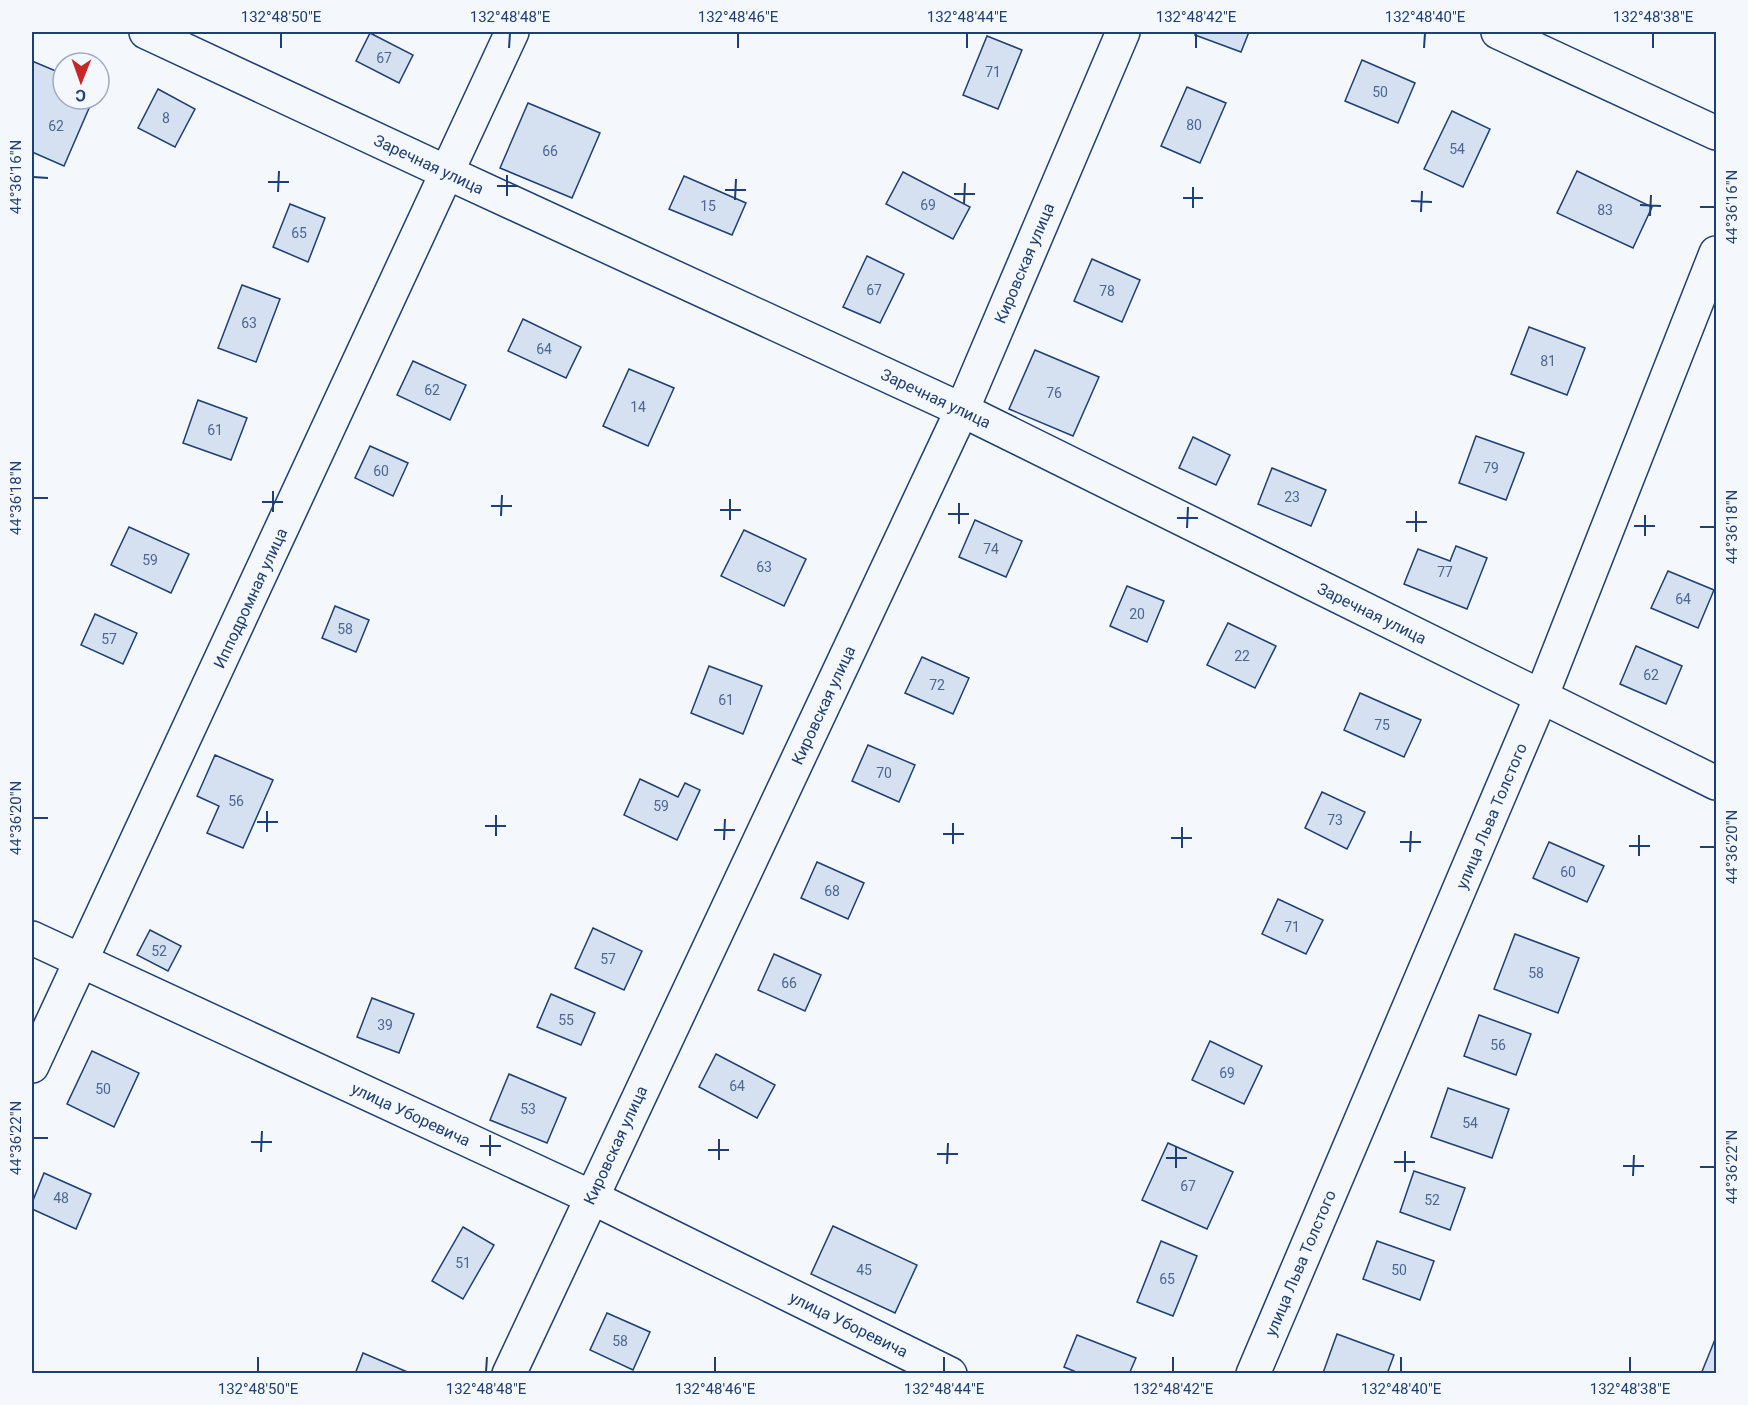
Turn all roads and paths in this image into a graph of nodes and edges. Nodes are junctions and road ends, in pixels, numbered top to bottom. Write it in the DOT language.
graph roads {
  1 [pos="146,32"];
  2 [pos="512,32"];
  3 [pos="1123,32"];
  4 [pos="1498,32"];
  5 [pos="1716,133"];
  6 [pos="448,173"];
  7 [pos="1716,254"];
  8 [pos="962,410"];
  9 [pos="1541,697"];
  10 [pos="1716,783"];
  11 [pos="32,938"];
  12 [pos="81,961"];
  13 [pos="32,1066"];
  14 [pos="591,1197"];
  15 [pos="509,1374"];
  16 [pos="950,1374"];
  17 [pos="1253,1374"];
  1 -- 6 [label="street, Заречная улица"];
  2 -- 6 [label="street, Ипподромная улица"];
  3 -- 8 [label="street, Кировская улица"];
  4 -- 5 [label="street"];
  6 -- 8 [label="street, Заречная улица"];
  6 -- 12 [label="street, Ипподромная улица"];
  7 -- 9 [label="street, улица Льва Толстого"];
  8 -- 9 [label="street, Заречная улица"];
  8 -- 14 [label="street, Кировская улица"];
  9 -- 10 [label="street, Заречная улица"];
  9 -- 17 [label="street, улица Льва Толстого"];
  11 -- 12 [label="street, улица Уборевича"];
  12 -- 13 [label="street, Ипподромная улица"];
  12 -- 14 [label="street, улица Уборевича"];
  14 -- 15 [label="street, Кировская улица"];
  14 -- 16 [label="street, улица Уборевича"];
}
